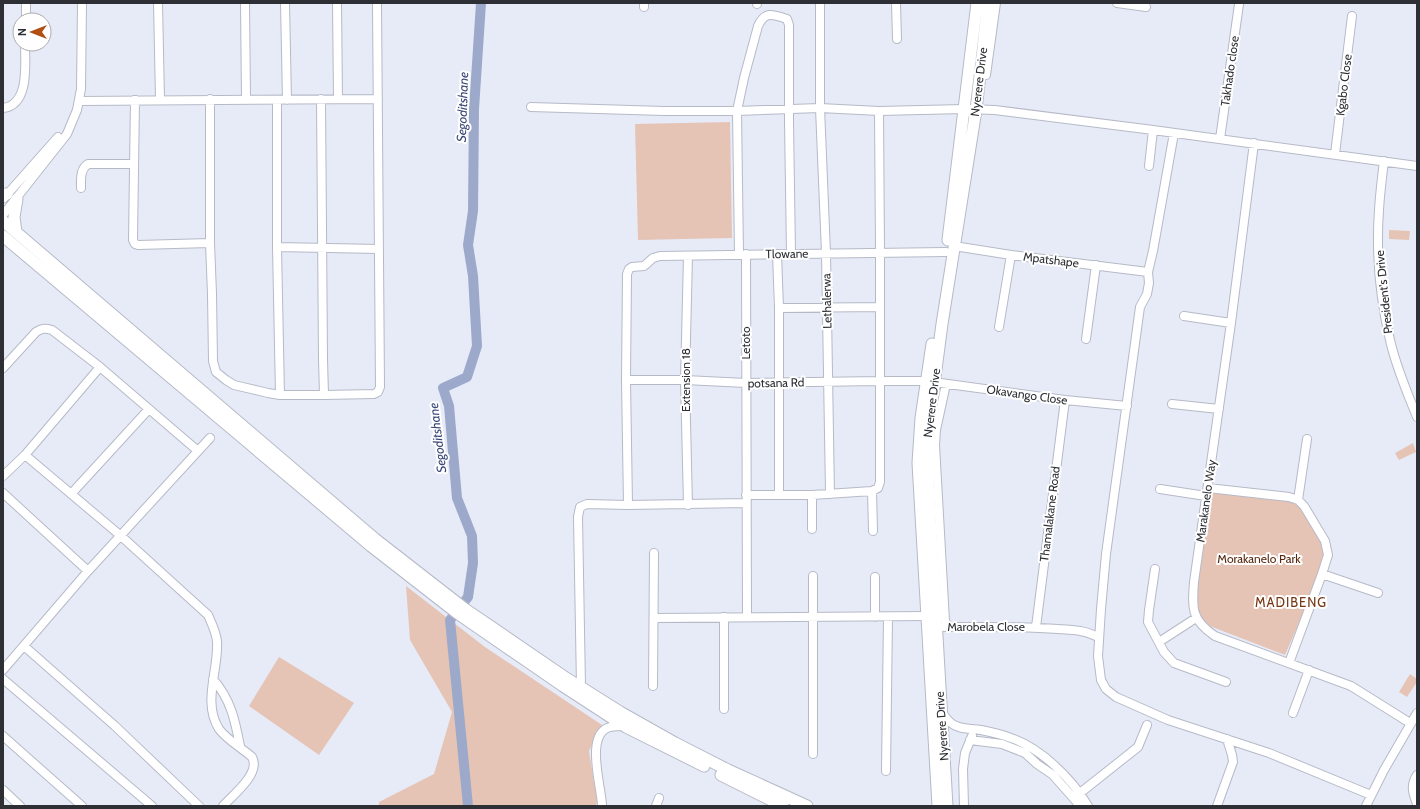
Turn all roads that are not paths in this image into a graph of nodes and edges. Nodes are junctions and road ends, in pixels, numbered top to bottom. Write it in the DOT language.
graph roads {
  1 [pos="82,3"];
  2 [pos="158,3"];
  3 [pos="245,3"];
  4 [pos="285,3"];
  5 [pos="337,3"];
  6 [pos="377,3"];
  7 [pos="820,3"];
  8 [pos="896,3"];
  9 [pos="977,3"];
  10 [pos="988,3"];
  11 [pos="996,3"];
  12 [pos="1117,3"];
  13 [pos="1239,4"];
  14 [pos="1146,7"];
  15 [pos="1352,16"];
  16 [pos="897,39"];
  17 [pos="25,52"];
  18 [pos="986,76"];
  19 [pos="210,99"];
  20 [pos="246,99"];
  21 [pos="338,99"];
  22 [pos="378,99"];
  23 [pos="135,100"];
  24 [pos="160,100"];
  25 [pos="277,100"];
  26 [pos="287,100"];
  27 [pos="321,100"];
  28 [pos="79,101"];
  29 [pos="531,107"];
  30 [pos="3,108"];
  31 [pos="820,108"];
  32 [pos="788,109"];
  33 [pos="964,109"];
  34 [pos="976,110"];
  35 [pos="737,111"];
  36 [pos="879,111"];
  37 [pos="1154,130"];
  38 [pos="1174,133"];
  39 [pos="1220,139"];
  40 [pos="1254,143"];
  41 [pos="1335,154"];
  42 [pos="1384,161"];
  43 [pos="134,164"];
  44 [pos="1149,166"];
  45 [pos="1417,166"];
  46 [pos="81,188"];
  47 [pos="8,197"];
  48 [pos="3,215"];
  49 [pos="3,221"];
  50 [pos="8,238"];
  51 [pos="210,243"];
  52 [pos="278,248"];
  53 [pos="322,248"];
  54 [pos="950,249"];
  55 [pos="379,250"];
  56 [pos="880,252"];
  57 [pos="792,253"];
  58 [pos="826,253"];
  59 [pos="743,254"];
  60 [pos="777,254"];
  61 [pos="1012,255"];
  62 [pos="688,256"];
  63 [pos="1096,265"];
  64 [pos="1148,272"];
  65 [pos="879,307"];
  66 [pos="778,308"];
  67 [pos="827,308"];
  68 [pos="1184,316"];
  69 [pos="1231,323"];
  70 [pos="999,327"];
  71 [pos="1086,339"];
  72 [pos="100,367"];
  73 [pos="3,368"];
  74 [pos="626,380"];
  75 [pos="686,380"];
  76 [pos="879,381"];
  77 [pos="829,382"];
  78 [pos="930,382"];
  79 [pos="746,383"];
  80 [pos="778,383"];
  81 [pos="946,384"];
  82 [pos="280,395"];
  83 [pos="324,395"];
  84 [pos="1064,400"];
  85 [pos="1172,404"];
  86 [pos="1127,406"];
  87 [pos="148,409"];
  88 [pos="1219,409"];
  89 [pos="1417,418"];
  90 [pos="210,438"];
  91 [pos="1307,439"];
  92 [pos="198,451"];
  93 [pos="25,455"];
  94 [pos="3,476"];
  95 [pos="1160,489"];
  96 [pos="872,491"];
  97 [pos="1207,492"];
  98 [pos="3,493"];
  99 [pos="71,494"];
  100 [pos="830,494"];
  101 [pos="746,495"];
  102 [pos="779,495"];
  103 [pos="812,495"];
  104 [pos="1298,500"];
  105 [pos="746,503"];
  106 [pos="628,505"];
  107 [pos="688,505"];
  108 [pos="812,529"];
  109 [pos="873,530"];
  110 [pos="121,536"];
  111 [pos="654,553"];
  112 [pos="1155,569"];
  113 [pos="88,570"];
  114 [pos="1322,574"];
  115 [pos="812,576"];
  116 [pos="875,577"];
  117 [pos="1378,593"];
  118 [pos="461,611"];
  119 [pos="928,616"];
  120 [pos="724,617"];
  121 [pos="747,617"];
  122 [pos="812,617"];
  123 [pos="875,617"];
  124 [pos="888,617"];
  125 [pos="654,618"];
  126 [pos="1196,618"];
  127 [pos="936,627"];
  128 [pos="949,627"];
  129 [pos="1036,627"];
  130 [pos="1099,638"];
  131 [pos="1159,642"];
  132 [pos="24,646"];
  133 [pos="1289,663"];
  134 [pos="3,670"];
  135 [pos="1309,670"];
  136 [pos="214,678"];
  137 [pos="3,679"];
  138 [pos="1226,682"];
  139 [pos="653,686"];
  140 [pos="581,687"];
  141 [pos="724,709"];
  142 [pos="941,711"];
  143 [pos="1417,713"];
  144 [pos="1293,714"];
  145 [pos="1410,723"];
  146 [pos="1147,725"];
  147 [pos="626,726"];
  148 [pos="958,727"];
  149 [pos="974,729"];
  150 [pos="3,736"];
  151 [pos="943,736"];
  152 [pos="970,740"];
  153 [pos="1227,740"];
  154 [pos="240,746"];
  155 [pos="813,754"];
  156 [pos="886,771"];
  157 [pos="1416,778"];
  158 [pos="3,790"];
  159 [pos="1080,793"];
  160 [pos="1371,795"];
  161 [pos="1417,804"];
  162 [pos="20,806"];
  163 [pos="82,806"];
  164 [pos="152,806"];
  165 [pos="199,806"];
  166 [pos="223,806"];
  167 [pos="602,806"];
  168 [pos="783,806"];
  169 [pos="807,806"];
  170 [pos="938,806"];
  171 [pos="947,806"];
  172 [pos="964,806"];
  173 [pos="1078,806"];
  174 [pos="1088,806"];
  175 [pos="1217,806"];
  176 [pos="1366,806"];
  1 -- 28 [label="street"];
  2 -- 24 [label="street"];
  3 -- 20 [label="street"];
  4 -- 26 [label="street"];
  5 -- 21 [label="street"];
  6 -- 22 [label="street"];
  7 -- 31 [label="street, Lethalerwa"];
  8 -- 16 [label="street"];
  9 -- 33 [label="main road, Nyerere Drive"];
  10 -- 34 [label="main road, Nyerere Drive"];
  11 -- 18 [label="street"];
  12 -- 14 [label="street"];
  13 -- 39 [label="street, Takhado close"];
  15 -- 41 [label="street, Kgabo Close"];
  17 -- 30 [label="street"];
  19 -- 20 [label="street"];
  19 -- 24 [label="street"];
  19 -- 51 [label="street"];
  20 -- 25 [label="street"];
  21 -- 22 [label="street"];
  21 -- 27 [label="street"];
  22 -- 55 [label="street"];
  23 -- 24 [label="street"];
  23 -- 28 [label="street"];
  23 -- 43 [label="street"];
  25 -- 26 [label="street"];
  25 -- 52 [label="street"];
  26 -- 27 [label="street"];
  27 -- 53 [label="street"];
  28 -- 47 [label="street"];
  29 -- 35 [label="street"];
  31 -- 32 [label="street"];
  31 -- 36 [label="street"];
  31 -- 58 [label="street, Lethalerwa"];
  32 -- 35 [label="street"];
  32 -- 35 [label="street, Letoto"];
  32 -- 57 [label="street"];
  33 -- 34 [label="street"];
  33 -- 36 [label="street"];
  33 -- 54 [label="main road, Nyerere Drive"];
  34 -- 37 [label="street"];
  34 -- 54 [label="main road, Nyerere Drive"];
  35 -- 59 [label="street, Letoto"];
  36 -- 56 [label="street"];
  37 -- 38 [label="street"];
  37 -- 44 [label="street"];
  38 -- 39 [label="street"];
  38 -- 64 [label="street"];
  39 -- 40 [label="street"];
  40 -- 41 [label="street"];
  40 -- 69 [label="street, Marakanelo Way"];
  41 -- 42 [label="street"];
  42 -- 45 [label="street"];
  42 -- 89 [label="street, President's Drive"];
  43 -- 46 [label="street"];
  43 -- 51 [label="street"];
  47 -- 48 [label="street"];
  47 -- 50 [label="main road"];
  49 -- 50 [label="main road"];
  50 -- 118 [label="main road"];
  51 -- 82 [label="street"];
  52 -- 53 [label="street"];
  52 -- 82 [label="street"];
  53 -- 55 [label="street"];
  53 -- 83 [label="street"];
  54 -- 56 [label="street, Tlowane"];
  54 -- 61 [label="street, Mpatshape"];
  54 -- 78 [label="main road, Nyerere Drive"];
  55 -- 83 [label="street"];
  56 -- 58 [label="street, Tlowane"];
  56 -- 65 [label="street"];
  57 -- 58 [label="street, Tlowane"];
  57 -- 60 [label="street, Tlowane"];
  58 -- 67 [label="street, Lethalerwa"];
  59 -- 60 [label="street, Tlowane"];
  59 -- 62 [label="street, Tlowane"];
  59 -- 79 [label="street, Letoto"];
  60 -- 66 [label="street"];
  61 -- 63 [label="street, Mpatshape"];
  61 -- 70 [label="street"];
  62 -- 74 [label="street, Tlowane"];
  62 -- 75 [label="street, Extension 18"];
  63 -- 64 [label="street, Mpatshape"];
  63 -- 71 [label="street"];
  64 -- 86 [label="street"];
  65 -- 67 [label="street"];
  65 -- 76 [label="street"];
  66 -- 67 [label="street"];
  66 -- 80 [label="street"];
  67 -- 77 [label="street, Lethalerwa"];
  68 -- 69 [label="street"];
  69 -- 88 [label="street, Marakanelo Way"];
  72 -- 73 [label="street"];
  72 -- 87 [label="street"];
  72 -- 93 [label="street"];
  74 -- 75 [label="street, potsana Rd"];
  74 -- 106 [label="street"];
  75 -- 79 [label="street, potsana Rd"];
  75 -- 107 [label="street, Extension 18"];
  76 -- 77 [label="street, potsana Rd"];
  76 -- 78 [label="street, potsana Rd"];
  76 -- 96 [label="street"];
  77 -- 80 [label="street, potsana Rd"];
  77 -- 100 [label="street, Lethalerwa"];
  78 -- 81 [label="street, Okavango Close"];
  78 -- 119 [label="main road, Nyerere Drive"];
  78 -- 127 [label="main road, Nyerere Drive"];
  79 -- 80 [label="street, potsana Rd"];
  79 -- 101 [label="street, Letoto"];
  80 -- 102 [label="street"];
  81 -- 84 [label="street, Okavango Close"];
  81 -- 128 [label="street"];
  82 -- 83 [label="street"];
  84 -- 86 [label="street, Okavango Close"];
  84 -- 129 [label="street, Thamalakane Road"];
  85 -- 88 [label="street"];
  86 -- 130 [label="street"];
  87 -- 92 [label="street"];
  87 -- 99 [label="street"];
  88 -- 97 [label="street, Marakanelo Way"];
  90 -- 92 [label="street"];
  91 -- 104 [label="street"];
  92 -- 110 [label="street"];
  93 -- 94 [label="street"];
  93 -- 99 [label="street"];
  95 -- 97 [label="street"];
  96 -- 100 [label="street"];
  96 -- 109 [label="street"];
  97 -- 104 [label="street"];
  97 -- 126 [label="street, Marakanelo Way"];
  98 -- 113 [label="street"];
  99 -- 110 [label="street"];
  100 -- 103 [label="street"];
  101 -- 102 [label="street"];
  101 -- 105 [label="street, Letoto"];
  102 -- 103 [label="street"];
  103 -- 108 [label="street"];
  104 -- 114 [label="street"];
  105 -- 107 [label="street"];
  105 -- 121 [label="street, Letoto"];
  106 -- 107 [label="street"];
  106 -- 140 [label="street"];
  110 -- 113 [label="street"];
  110 -- 136 [label="street"];
  111 -- 125 [label="street"];
  112 -- 131 [label="street"];
  113 -- 132 [label="street"];
  114 -- 117 [label="street"];
  114 -- 133 [label="street"];
  115 -- 122 [label="street"];
  116 -- 123 [label="street"];
  118 -- 140 [label="main road"];
  118 -- 147 [label="main road"];
  119 -- 124 [label="street"];
  119 -- 170 [label="main road, Nyerere Drive"];
  120 -- 121 [label="street"];
  120 -- 125 [label="street"];
  120 -- 141 [label="street"];
  121 -- 122 [label="street"];
  122 -- 123 [label="street"];
  122 -- 155 [label="street"];
  123 -- 124 [label="street"];
  124 -- 156 [label="street"];
  125 -- 139 [label="street"];
  126 -- 131 [label="street"];
  126 -- 133 [label="street"];
  127 -- 128 [label="street, Marobela Close"];
  127 -- 142 [label="main road, Nyerere Drive"];
  128 -- 129 [label="street, Marobela Close"];
  129 -- 130 [label="street, Marobela Close"];
  130 -- 153 [label="street"];
  131 -- 138 [label="street"];
  132 -- 134 [label="street"];
  132 -- 165 [label="street"];
  133 -- 135 [label="street"];
  135 -- 144 [label="street"];
  135 -- 145 [label="street"];
  136 -- 154 [label="street"];
  136 -- 154 [label="street"];
  137 -- 164 [label="street"];
  140 -- 169 [label="main road"];
  142 -- 148 [label="street"];
  142 -- 151 [label="main road, Nyerere Drive"];
  143 -- 145 [label="street"];
  145 -- 160 [label="street"];
  146 -- 159 [label="street"];
  147 -- 167 [label="street"];
  147 -- 168 [label="main road"];
  148 -- 149 [label="street"];
  148 -- 151 [label="street"];
  149 -- 152 [label="street"];
  149 -- 159 [label="street"];
  150 -- 163 [label="street"];
  151 -- 171 [label="main road, Nyerere Drive"];
  152 -- 172 [label="street"];
  152 -- 173 [label="street"];
  153 -- 160 [label="street"];
  153 -- 175 [label="street"];
  154 -- 166 [label="street"];
  157 -- 161 [label="street"];
  158 -- 162 [label="street"];
  159 -- 174 [label="street"];
  160 -- 176 [label="street"];
}
